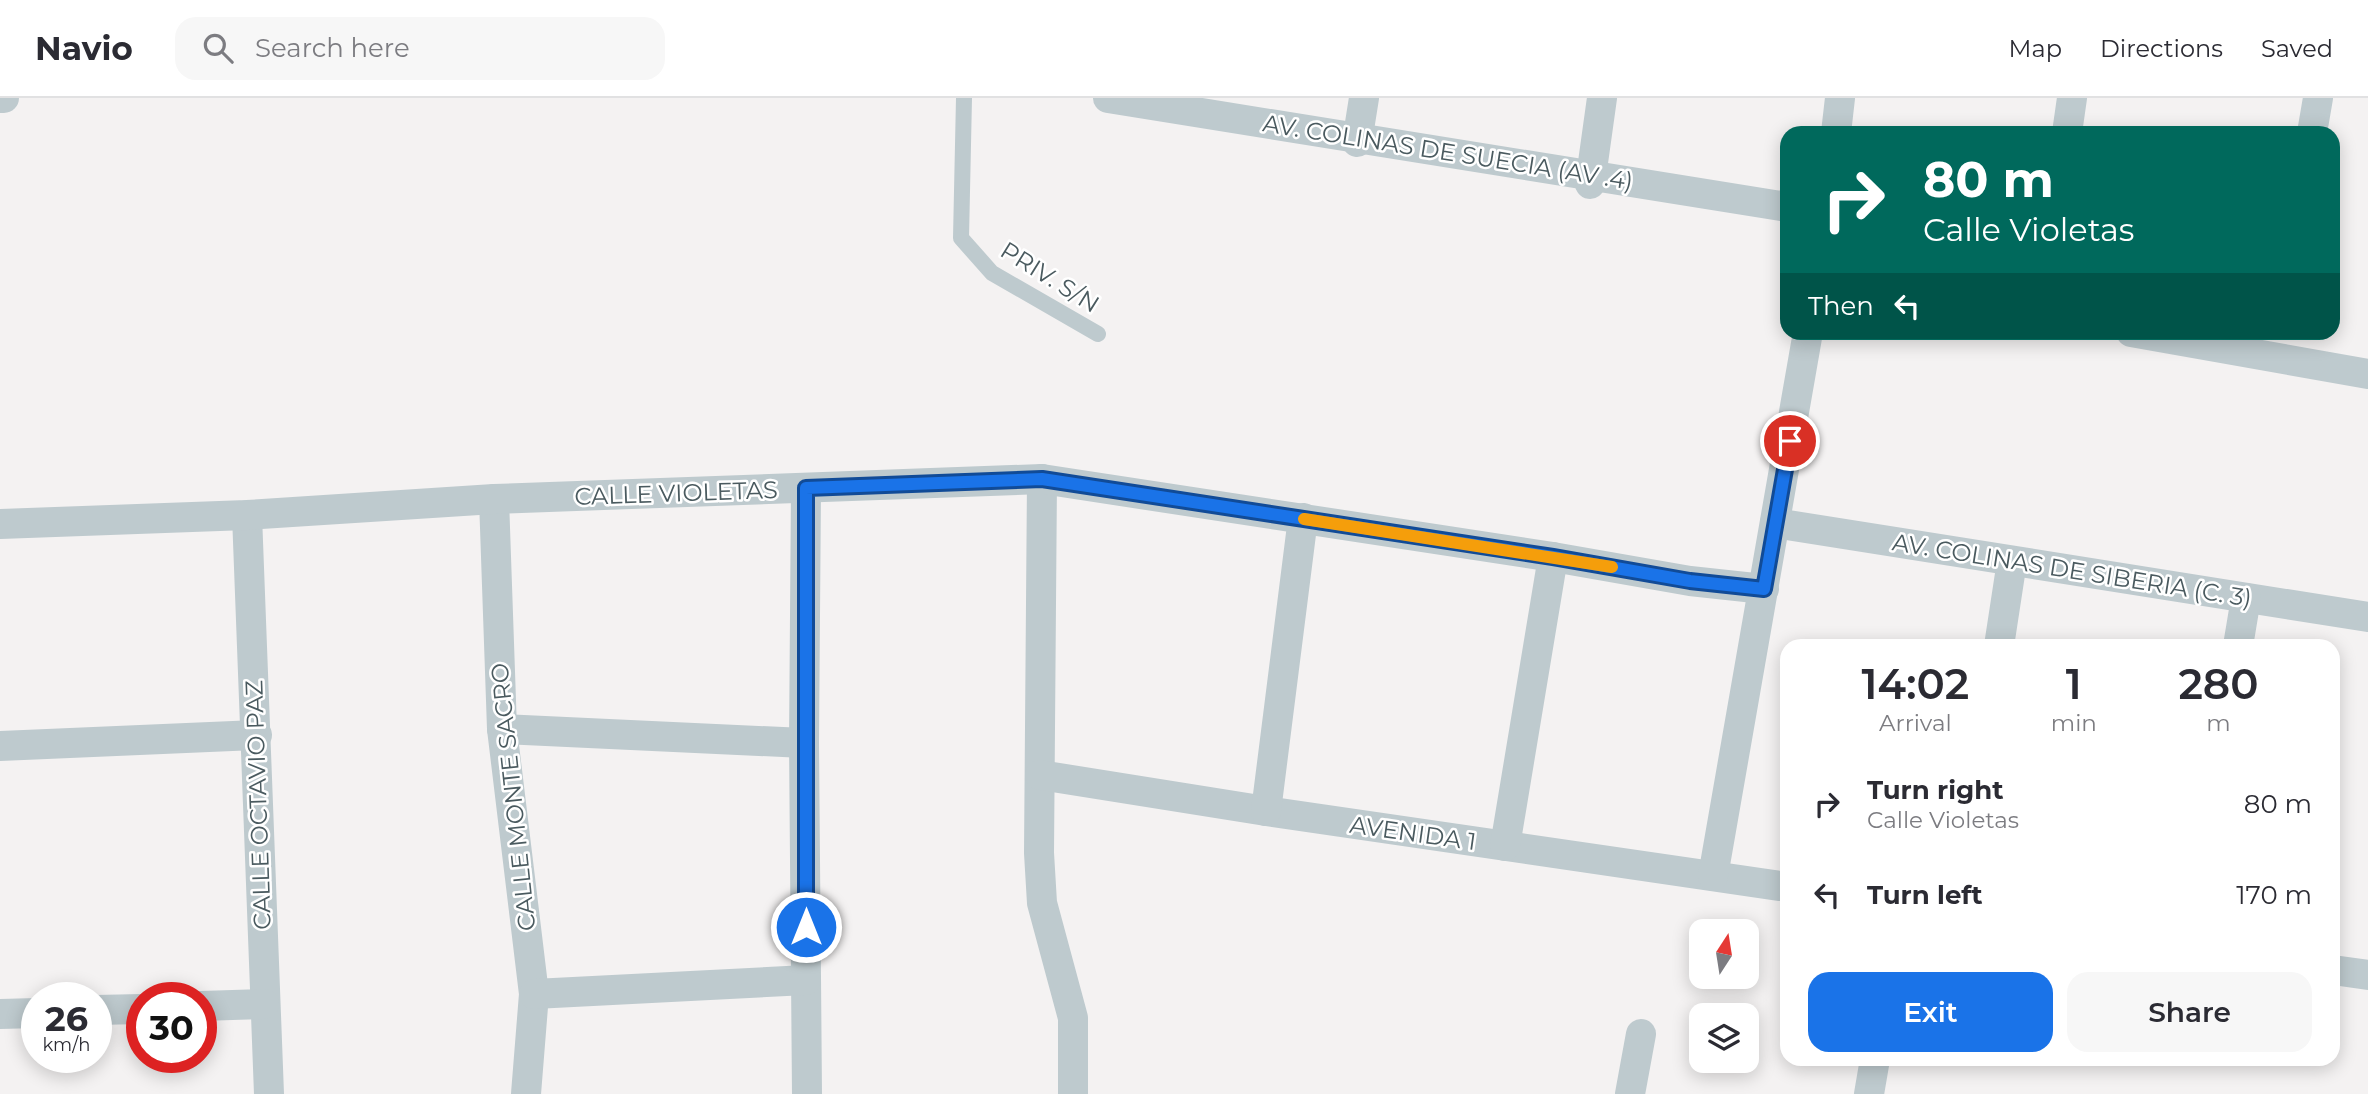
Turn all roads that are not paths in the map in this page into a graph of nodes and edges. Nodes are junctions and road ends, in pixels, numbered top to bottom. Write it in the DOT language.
graph roads {
  1 [pos="964,98"];
  2 [pos="1108,98"];
  3 [pos="1364,98"];
  4 [pos="1602,98"];
  5 [pos="1840,98"];
  6 [pos="2072,98"];
  7 [pos="2318,98"];
  8 [pos="1837,126"];
  9 [pos="2068,126"];
  10 [pos="2313,126"];
  11 [pos="1357,140"];
  12 [pos="1591,180"];
  13 [pos="1780,206"];
  14 [pos="1098,334"];
  15 [pos="1807,340"];
  16 [pos="2219,340"];
  17 [pos="2274,345"];
  18 [pos="2368,374"];
  19 [pos="1042,479"];
  20 [pos="806,488"];
  21 [pos="494,499"];
  22 [pos="247,515"];
  23 [pos="1303,518"];
  24 [pos="1775,523"];
  25 [pos="0,524"];
  26 [pos="1553,557"];
  27 [pos="2012,561"];
  28 [pos="1764,589"];
  29 [pos="2246,598"];
  30 [pos="2368,617"];
  31 [pos="2000,639"];
  32 [pos="2239,639"];
  33 [pos="502,729"];
  34 [pos="257,735"];
  35 [pos="804,743"];
  36 [pos="0,746"];
  37 [pos="1040,775"];
  38 [pos="1266,811"];
  39 [pos="1505,846"];
  40 [pos="1713,876"];
  41 [pos="1780,886"];
  42 [pos="2340,971"];
  43 [pos="2368,975"];
  44 [pos="806,980"];
  45 [pos="534,994"];
  46 [pos="264,1004"];
  47 [pos="217,1005"];
  48 [pos="21,1013"];
  49 [pos="0,1014"];
  50 [pos="1641,1034"];
  51 [pos="1874,1066"];
  52 [pos="269,1094"];
  53 [pos="526,1094"];
  54 [pos="807,1094"];
  55 [pos="1073,1094"];
  56 [pos="1630,1094"];
  57 [pos="1869,1094"];
  1 -- 14 [label="lane, PRIV. S/N"];
  2 -- 11 [label="street, AV. COLINAS DE SUECIA (AV .4)"];
  3 -- 11 [label="street"];
  4 -- 12 [label="street"];
  5 -- 8 [label="street"];
  6 -- 9 [label="street"];
  7 -- 10 [label="street"];
  11 -- 12 [label="street, AV. COLINAS DE SUECIA (AV .4)"];
  12 -- 13 [label="street, AV. COLINAS DE SUECIA (AV .4)"];
  15 -- 24 [label="street"];
  16 -- 17 [label="street"];
  17 -- 18 [label="street"];
  19 -- 20 [label="street, CALLE VIOLETAS"];
  19 -- 23 [label="street, CALLE VIOLETAS"];
  19 -- 37 [label="street"];
  20 -- 21 [label="street, CALLE VIOLETAS"];
  20 -- 35 [label="street"];
  21 -- 22 [label="street, CALLE VIOLETAS"];
  21 -- 33 [label="street, CALLE MONTE SACRO"];
  22 -- 25 [label="street, CALLE VIOLETAS"];
  22 -- 34 [label="street, CALLE OCTAVIO PAZ"];
  23 -- 26 [label="street, CALLE VIOLETAS"];
  23 -- 38 [label="street"];
  24 -- 27 [label="street, AV. COLINAS DE SIBERIA (C. 3)"];
  24 -- 28 [label="street"];
  26 -- 28 [label="street, CALLE VIOLETAS"];
  26 -- 39 [label="street"];
  27 -- 29 [label="street, AV. COLINAS DE SIBERIA (C. 3)"];
  27 -- 31 [label="street"];
  28 -- 40 [label="street"];
  29 -- 30 [label="street, AV. COLINAS DE SIBERIA (C. 3)"];
  29 -- 32 [label="street"];
  33 -- 35 [label="street"];
  33 -- 45 [label="street, CALLE MONTE SACRO"];
  34 -- 36 [label="street"];
  34 -- 46 [label="street, CALLE OCTAVIO PAZ"];
  35 -- 44 [label="street"];
  37 -- 38 [label="street, AVENIDA 1"];
  37 -- 55 [label="street"];
  38 -- 39 [label="street, AVENIDA 1"];
  39 -- 40 [label="street, AVENIDA 1"];
  40 -- 41 [label="street, AVENIDA 1"];
  42 -- 43 [label="street"];
  44 -- 45 [label="street"];
  44 -- 54 [label="street"];
  45 -- 53 [label="street, CALLE MONTE SACRO"];
  46 -- 47 [label="street"];
  46 -- 52 [label="street, CALLE OCTAVIO PAZ"];
  48 -- 49 [label="street"];
  50 -- 56 [label="street"];
  51 -- 57 [label="street"];
}
